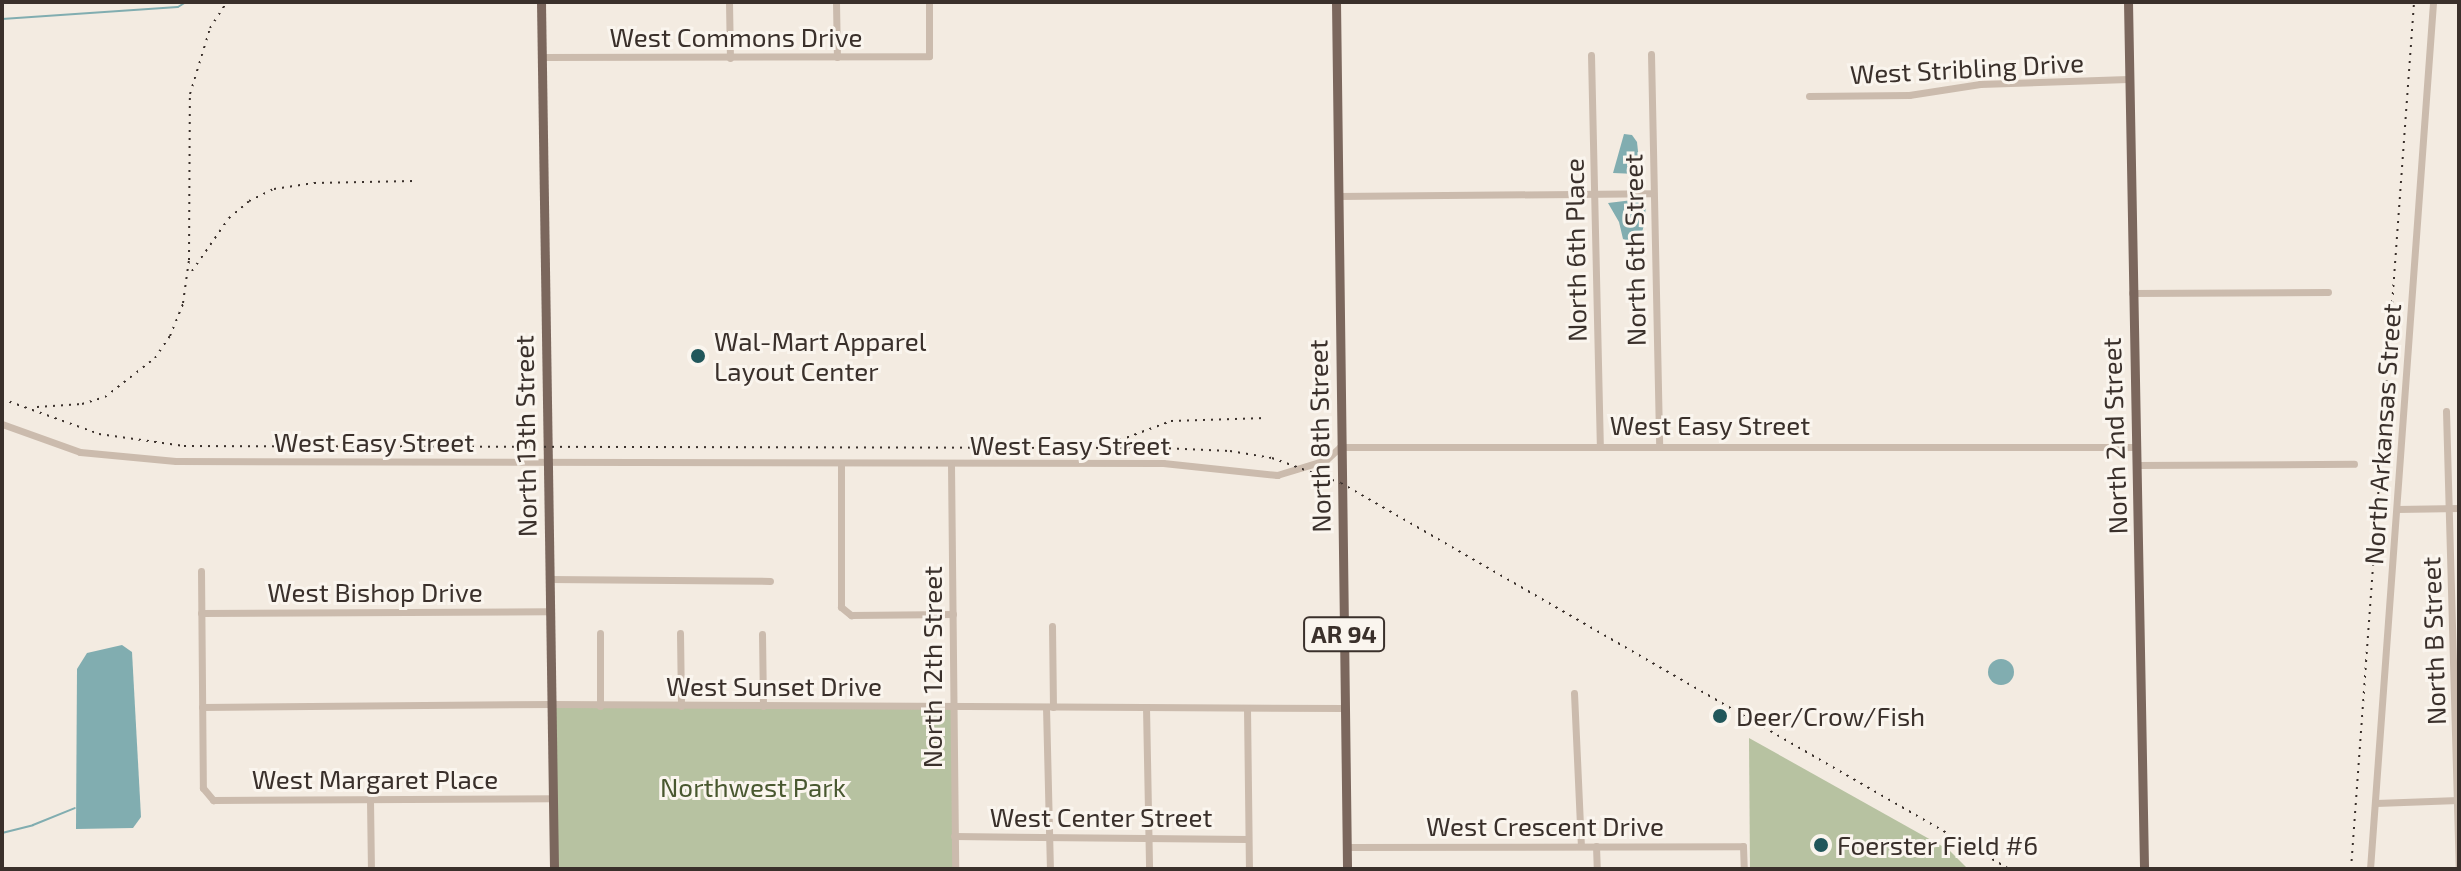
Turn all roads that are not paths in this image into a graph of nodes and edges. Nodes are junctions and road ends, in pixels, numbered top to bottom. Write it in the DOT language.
graph roads {
  1 [pos="541,2"];
  2 [pos="729,2"];
  3 [pos="836,2"];
  4 [pos="929,2"];
  5 [pos="1336,2"];
  6 [pos="2128,2"];
  7 [pos="2433,2"];
  8 [pos="1651,54"];
  9 [pos="1591,55"];
  10 [pos="542,57"];
  11 [pos="837,57"];
  12 [pos="730,58"];
  13 [pos="2128,79"];
  14 [pos="1809,96"];
  15 [pos="1594,192"];
  16 [pos="1652,193"];
  17 [pos="1338,196"];
  18 [pos="2328,292"];
  19 [pos="2132,293"];
  20 [pos="2446,411"];
  21 [pos="2,424"];
  22 [pos="1600,445"];
  23 [pos="1659,445"];
  24 [pos="1340,447"];
  25 [pos="2136,447"];
  26 [pos="547,462"];
  27 [pos="841,464"];
  28 [pos="2354,464"];
  29 [pos="951,465"];
  30 [pos="2137,465"];
  31 [pos="2449,508"];
  32 [pos="2459,508"];
  33 [pos="2397,509"];
  34 [pos="201,571"];
  35 [pos="549,579"];
  36 [pos="770,581"];
  37 [pos="549,611"];
  38 [pos="201,613"];
  39 [pos="953,614"];
  40 [pos="1052,626"];
  41 [pos="600,633"];
  42 [pos="680,633"];
  43 [pos="762,634"];
  44 [pos="2457,666"];
  45 [pos="1574,693"];
  46 [pos="551,704"];
  47 [pos="600,706"];
  48 [pos="681,706"];
  49 [pos="763,706"];
  50 [pos="952,706"];
  51 [pos="202,707"];
  52 [pos="1050,707"];
  53 [pos="1146,707"];
  54 [pos="1247,708"];
  55 [pos="1345,708"];
  56 [pos="554,798"];
  57 [pos="370,800"];
  58 [pos="2458,800"];
  59 [pos="2376,803"];
  60 [pos="954,836"];
  61 [pos="1049,837"];
  62 [pos="1148,837"];
  63 [pos="1248,839"];
  64 [pos="1581,846"];
  65 [pos="1596,846"];
  66 [pos="1347,847"];
  67 [pos="371,869"];
  68 [pos="554,869"];
  69 [pos="955,869"];
  70 [pos="1050,869"];
  71 [pos="1149,869"];
  72 [pos="1249,869"];
  73 [pos="1347,869"];
  74 [pos="1597,869"];
  75 [pos="1744,869"];
  76 [pos="2144,869"];
  77 [pos="2370,869"];
  78 [pos="2459,869"];
  1 -- 10 [label="main road, North 13th Street"];
  2 -- 12 [label="street"];
  3 -- 11 [label="street"];
  4 -- 11 [label="street, West Commons Drive"];
  5 -- 17 [label="main road, North 8th Street / AR 94"];
  6 -- 13 [label="main road, North 2nd Street"];
  7 -- 33 [label="street, North Arkansas Street"];
  8 -- 16 [label="street, North 6th Street"];
  9 -- 15 [label="street, North 6th Place"];
  10 -- 12 [label="street, West Commons Drive"];
  10 -- 26 [label="main road, North 13th Street"];
  11 -- 12 [label="street, West Commons Drive"];
  13 -- 14 [label="street, West Stribling Drive"];
  13 -- 19 [label="main road, North 2nd Street"];
  15 -- 16 [label="street"];
  15 -- 17 [label="street"];
  15 -- 22 [label="street, North 6th Place"];
  16 -- 23 [label="street, North 6th Street"];
  17 -- 24 [label="main road, North 8th Street / AR 94"];
  18 -- 19 [label="street"];
  19 -- 25 [label="main road, North 2nd Street"];
  20 -- 31 [label="street, North B Street"];
  21 -- 26 [label="street, West Easy Street"];
  22 -- 23 [label="street, West Easy Street"];
  22 -- 24 [label="street, West Easy Street"];
  23 -- 25 [label="street, West Easy Street"];
  24 -- 29 [label="street, West Easy Street"];
  24 -- 55 [label="main road, North 8th Street / AR 94"];
  25 -- 30 [label="main road, North 2nd Street"];
  26 -- 27 [label="street, West Easy Street"];
  26 -- 35 [label="main road, North 13th Street"];
  27 -- 29 [label="street, West Easy Street"];
  27 -- 39 [label="street"];
  28 -- 30 [label="street"];
  29 -- 39 [label="street, North 12th Street"];
  30 -- 76 [label="main road, North 2nd Street"];
  31 -- 32 [label="street"];
  31 -- 33 [label="street"];
  31 -- 44 [label="street, North B Street"];
  33 -- 59 [label="street, North Arkansas Street"];
  34 -- 38 [label="street"];
  35 -- 36 [label="street"];
  35 -- 37 [label="main road, North 13th Street"];
  37 -- 38 [label="street, West Bishop Drive"];
  37 -- 46 [label="main road, North 13th Street"];
  38 -- 51 [label="street"];
  39 -- 50 [label="street, North 12th Street"];
  40 -- 52 [label="street"];
  41 -- 47 [label="street"];
  42 -- 48 [label="street"];
  43 -- 49 [label="street"];
  44 -- 58 [label="street, North B Street"];
  45 -- 64 [label="street"];
  46 -- 47 [label="street, West Sunset Drive"];
  46 -- 51 [label="street, West Sunset Drive"];
  46 -- 56 [label="main road, North 13th Street"];
  47 -- 48 [label="street, West Sunset Drive"];
  48 -- 49 [label="street, West Sunset Drive"];
  49 -- 50 [label="street, West Sunset Drive"];
  50 -- 52 [label="street, West Sunset Drive"];
  50 -- 60 [label="street, North 12th Street"];
  51 -- 57 [label="street, West Margaret Place"];
  52 -- 53 [label="street, West Sunset Drive"];
  52 -- 61 [label="street"];
  53 -- 54 [label="street, West Sunset Drive"];
  53 -- 62 [label="street"];
  54 -- 55 [label="street, West Sunset Drive"];
  54 -- 63 [label="street"];
  55 -- 66 [label="main road, North 8th Street / AR 94"];
  56 -- 57 [label="street, West Margaret Place"];
  56 -- 68 [label="main road, North 13th Street"];
  57 -- 67 [label="street"];
  58 -- 59 [label="street"];
  58 -- 78 [label="street, North B Street"];
  59 -- 77 [label="street, North Arkansas Street"];
  60 -- 61 [label="street, West Center Street"];
  60 -- 69 [label="street, North 12th Street"];
  61 -- 62 [label="street, West Center Street"];
  61 -- 70 [label="street"];
  62 -- 63 [label="street, West Center Street"];
  62 -- 71 [label="street"];
  63 -- 72 [label="street"];
  64 -- 65 [label="street, West Crescent Drive"];
  64 -- 66 [label="street, West Crescent Drive"];
  65 -- 74 [label="street"];
  65 -- 75 [label="street, West Crescent Drive"];
  66 -- 73 [label="main road, North 8th Street / AR 94"];
}
